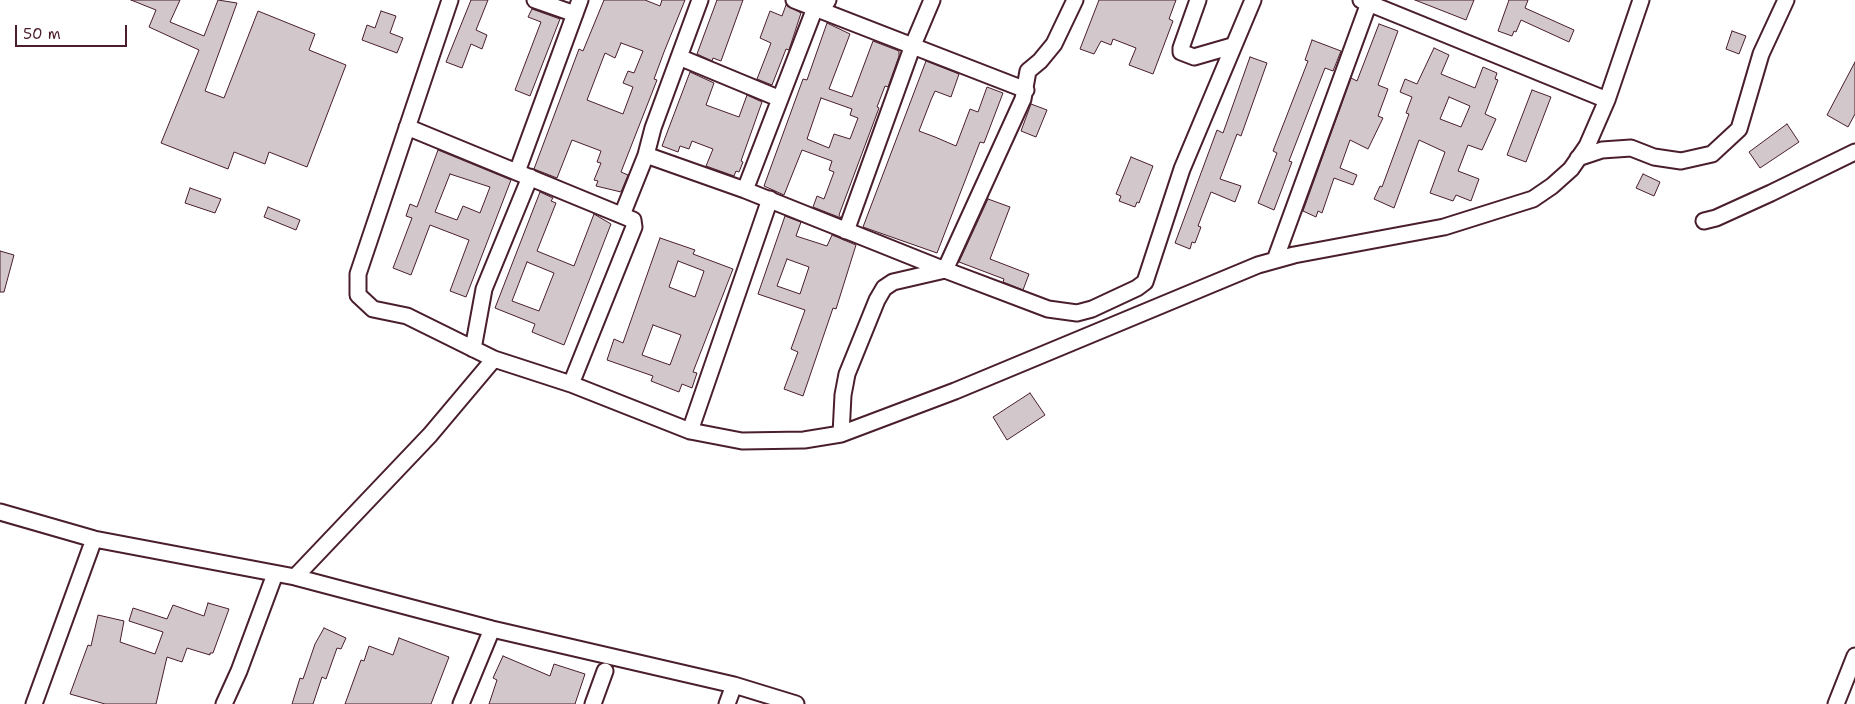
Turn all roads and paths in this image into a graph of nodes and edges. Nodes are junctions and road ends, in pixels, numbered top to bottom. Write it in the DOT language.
graph roads {
  1 [pos="450,0"];
  2 [pos="535,0"];
  3 [pos="700,0"];
  4 [pos="794,0"];
  5 [pos="932,0"];
  6 [pos="1075,0"];
  7 [pos="1198,0"];
  8 [pos="1253,0"];
  9 [pos="1641,0"];
  10 [pos="1786,0"];
  11 [pos="1367,1"];
  12 [pos="821,4"];
  13 [pos="578,7"];
  14 [pos="913,45"];
  15 [pos="1232,46"];
  16 [pos="679,57"];
  17 [pos="1026,90"];
  18 [pos="778,98"];
  19 [pos="1607,100"];
  20 [pos="407,127"];
  21 [pos="1855,152"];
  22 [pos="646,155"];
  23 [pos="1578,158"];
  24 [pos="524,175"];
  25 [pos="745,190"];
  26 [pos="770,199"];
  27 [pos="622,215"];
  28 [pos="1704,221"];
  29 [pos="846,231"];
  30 [pos="1275,260"];
  31 [pos="945,270"];
  32 [pos="473,349"];
  33 [pos="494,359"];
  34 [pos="571,384"];
  35 [pos="690,431"];
  36 [pos="841,434"];
  37 [pos="0,512"];
  38 [pos="94,539"];
  39 [pos="275,574"];
  40 [pos="295,577"];
  41 [pos="492,629"];
  42 [pos="1855,656"];
  43 [pos="605,671"];
  44 [pos="734,685"];
  45 [pos="34,704"];
  46 [pos="224,704"];
  47 [pos="461,704"];
  48 [pos="593,704"];
  49 [pos="727,704"];
  50 [pos="796,704"];
  51 [pos="1836,704"];
  1 -- 20 [label="street"];
  2 -- 13 [label="street"];
  3 -- 16 [label="street"];
  4 -- 12 [label="street"];
  5 -- 14 [label="street"];
  6 -- 17 [label="street"];
  7 -- 15 [label="street"];
  8 -- 15 [label="street"];
  9 -- 19 [label="street"];
  10 -- 23 [label="street"];
  11 -- 19 [label="street"];
  11 -- 30 [label="street"];
  12 -- 14 [label="street"];
  12 -- 18 [label="street"];
  13 -- 24 [label="street"];
  14 -- 17 [label="street"];
  14 -- 29 [label="street"];
  15 -- 31 [label="street"];
  16 -- 18 [label="street"];
  16 -- 22 [label="street"];
  17 -- 31 [label="street"];
  18 -- 25 [label="street"];
  19 -- 23 [label="street"];
  20 -- 24 [label="street"];
  20 -- 32 [label="street"];
  21 -- 28 [label="street"];
  22 -- 25 [label="street"];
  22 -- 27 [label="street"];
  23 -- 30 [label="street"];
  24 -- 27 [label="street"];
  24 -- 32 [label="street"];
  25 -- 26 [label="street"];
  26 -- 29 [label="street"];
  26 -- 35 [label="street"];
  27 -- 34 [label="street"];
  29 -- 31 [label="street"];
  30 -- 36 [label="street"];
  31 -- 36 [label="street"];
  32 -- 33 [label="street"];
  33 -- 34 [label="street"];
  33 -- 40 [label="street"];
  34 -- 35 [label="street"];
  35 -- 36 [label="street"];
  37 -- 38 [label="street"];
  38 -- 39 [label="street"];
  38 -- 45 [label="street"];
  39 -- 40 [label="street"];
  39 -- 46 [label="street"];
  40 -- 41 [label="street"];
  41 -- 44 [label="street"];
  41 -- 47 [label="street"];
  42 -- 51 [label="street"];
  43 -- 48 [label="street"];
  44 -- 49 [label="street"];
  44 -- 50 [label="street"];
}
